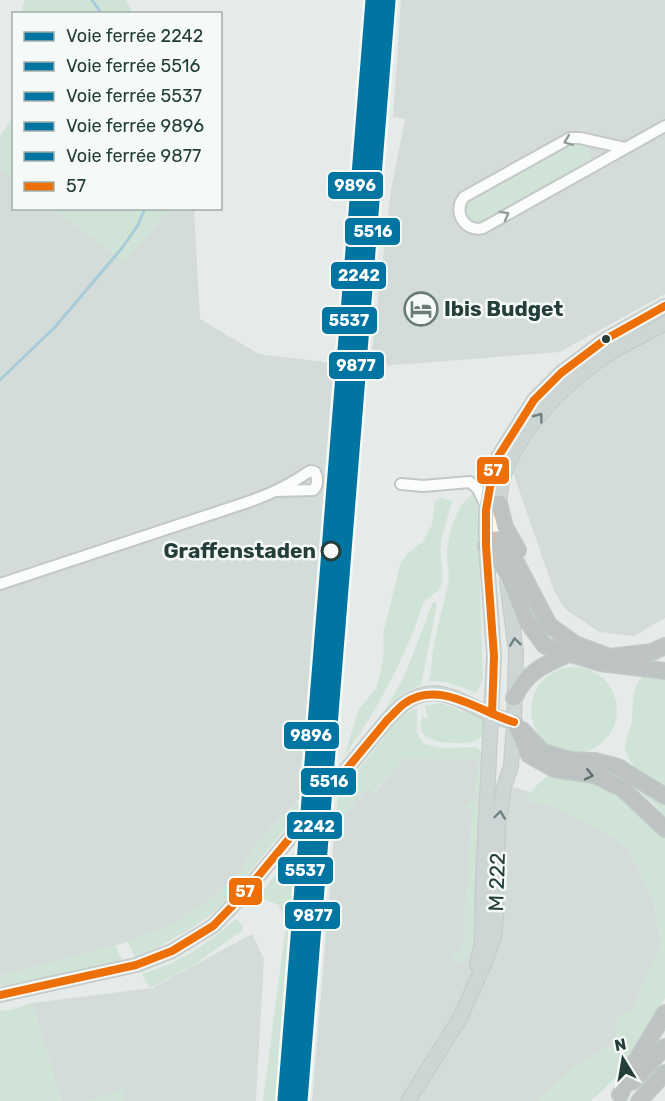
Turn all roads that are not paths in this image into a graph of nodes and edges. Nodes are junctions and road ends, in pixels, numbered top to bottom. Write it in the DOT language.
graph roads {
  1 [pos="665,126"];
  2 [pos="625,148"];
  3 [pos="665,306"];
  4 [pos="665,323"];
  5 [pos="401,484"];
  6 [pos="278,491"];
  7 [pos="493,506"];
  8 [pos="503,542"];
  9 [pos="486,546"];
  10 [pos="506,570"];
  11 [pos="0,584"];
  12 [pos="665,638"];
  13 [pos="665,646"];
  14 [pos="571,654"];
  15 [pos="665,671"];
  16 [pos="514,698"];
  17 [pos="492,714"];
  18 [pos="514,722"];
  19 [pos="665,796"];
  20 [pos="665,829"];
  21 [pos="479,975"];
  22 [pos="0,995"];
  23 [pos="665,1014"];
  24 [pos="665,1047"];
  25 [pos="665,1073"];
  26 [pos="617,1098"];
  27 [pos="408,1101"];
  28 [pos="639,1101"];
  1 -- 2 [label="street"];
  2 -- 2 [label="street, one-way"];
  3 -- 7 [label="main road"];
  7 -- 4 [label="main road, one-way"];
  5 -- 7 [label="street"];
  6 -- 11 [label="street"];
  7 -- 8 [label="main road, M 222"];
  7 -- 9 [label="main road"];
  7 -- 12 [label="highway"];
  8 -- 9 [label="highway"];
  8 -- 10 [label="main road, M 222"];
  8 -- 13 [label="highway"];
  9 -- 10 [label="highway"];
  9 -- 17 [label="main road"];
  10 -- 14 [label="highway"];
  16 -- 10 [label="main road, M 222, one-way"];
  14 -- 15 [label="highway"];
  14 -- 16 [label="highway"];
  16 -- 18 [label="main road, M 222"];
  17 -- 18 [label="main road"];
  17 -- 21 [label="main road, M 222"];
  17 -- 22 [label="main road"];
  18 -- 19 [label="highway"];
  18 -- 20 [label="highway, one-way"];
  21 -- 18 [label="main road, M 222, one-way"];
  21 -- 27 [label="main road, M 222"];
  23 -- 26 [label="highway"];
  24 -- 26 [label="highway"];
  25 -- 28 [label="highway"];
}
